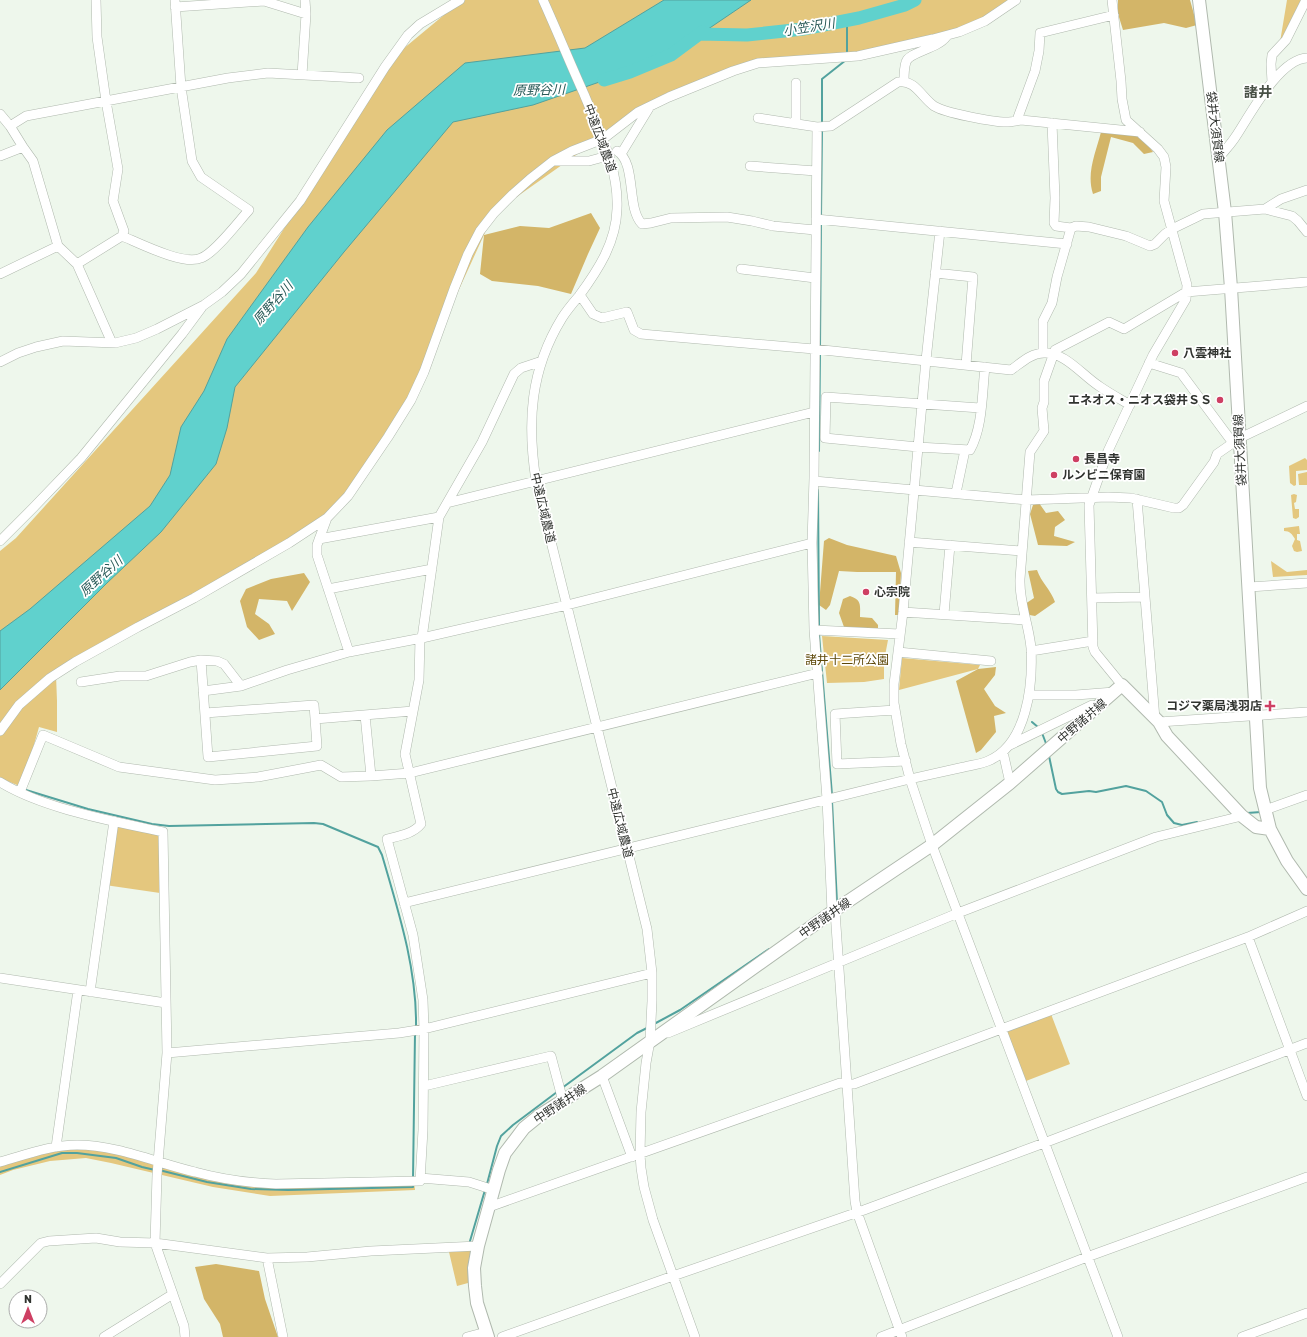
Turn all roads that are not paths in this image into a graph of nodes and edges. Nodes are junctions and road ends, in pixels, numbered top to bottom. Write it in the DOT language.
graph roads {
  1 [pos="96,0"];
  2 [pos="305,0"];
  3 [pos="460,0"];
  4 [pos="543,0"];
  5 [pos="1016,0"];
  6 [pos="1112,0"];
  7 [pos="1199,0"];
  8 [pos="1306,0"];
  9 [pos="175,4"];
  10 [pos="306,14"];
  11 [pos="1114,15"];
  12 [pos="947,35"];
  13 [pos="1307,58"];
  14 [pos="302,75"];
  15 [pos="359,78"];
  16 [pos="904,81"];
  17 [pos="1272,82"];
  18 [pos="796,83"];
  19 [pos="181,87"];
  20 [pos="106,101"];
  21 [pos="649,108"];
  22 [pos="0,114"];
  23 [pos="758,118"];
  24 [pos="1017,120"];
  25 [pos="1052,123"];
  26 [pos="796,124"];
  27 [pos="10,126"];
  28 [pos="818,127"];
  29 [pos="1140,132"];
  30 [pos="603,139"];
  31 [pos="23,147"];
  32 [pos="0,156"];
  33 [pos="600,158"];
  34 [pos="1219,158"];
  35 [pos="553,161"];
  36 [pos="750,166"];
  37 [pos="816,171"];
  38 [pos="1307,190"];
  39 [pos="1265,210"];
  40 [pos="1225,212"];
  41 [pos="816,219"];
  42 [pos="1071,228"];
  43 [pos="1172,229"];
  44 [pos="815,230"];
  45 [pos="940,231"];
  46 [pos="1307,232"];
  47 [pos="122,236"];
  48 [pos="1067,244"];
  49 [pos="58,246"];
  50 [pos="77,264"];
  51 [pos="741,270"];
  52 [pos="0,274"];
  53 [pos="935,274"];
  54 [pos="815,278"];
  55 [pos="1307,282"];
  56 [pos="1231,288"];
  57 [pos="1186,292"];
  58 [pos="580,295"];
  59 [pos="204,305"];
  60 [pos="112,343"];
  61 [pos="814,349"];
  62 [pos="1044,353"];
  63 [pos="1054,354"];
  64 [pos="926,360"];
  65 [pos="542,361"];
  66 [pos="0,362"];
  67 [pos="1149,364"];
  68 [pos="966,365"];
  69 [pos="985,367"];
  70 [pos="922,404"];
  71 [pos="1130,405"];
  72 [pos="1307,406"];
  73 [pos="980,408"];
  74 [pos="814,412"];
  75 [pos="1236,440"];
  76 [pos="918,447"];
  77 [pos="965,450"];
  78 [pos="536,481"];
  79 [pos="814,481"];
  80 [pos="914,490"];
  81 [pos="956,493"];
  82 [pos="1092,497"];
  83 [pos="1137,498"];
  84 [pos="1027,500"];
  85 [pos="447,503"];
  86 [pos="439,517"];
  87 [pos="327,518"];
  88 [pos="319,539"];
  89 [pos="0,540"];
  90 [pos="909,542"];
  91 [pos="812,543"];
  92 [pos="950,545"];
  93 [pos="1022,551"];
  94 [pos="432,569"];
  95 [pos="1307,583"];
  96 [pos="1249,587"];
  97 [pos="328,589"];
  98 [pos="1144,597"];
  99 [pos="1092,598"];
  100 [pos="567,605"];
  101 [pos="903,612"];
  102 [pos="944,614"];
  103 [pos="1025,620"];
  104 [pos="814,630"];
  105 [pos="900,634"];
  106 [pos="421,638"];
  107 [pos="1093,642"];
  108 [pos="1030,651"];
  109 [pos="349,652"];
  110 [pos="898,652"];
  111 [pos="201,660"];
  112 [pos="991,661"];
  113 [pos="818,673"];
  114 [pos="81,682"];
  115 [pos="241,686"];
  116 [pos="1118,689"];
  117 [pos="203,691"];
  118 [pos="1029,695"];
  119 [pos="1098,707"];
  120 [pos="895,710"];
  121 [pos="413,712"];
  122 [pos="1307,712"];
  123 [pos="205,713"];
  124 [pos="365,715"];
  125 [pos="1256,716"];
  126 [pos="315,719"];
  127 [pos="1157,720"];
  128 [pos="596,727"];
  129 [pos="0,731"];
  130 [pos="1005,749"];
  131 [pos="906,761"];
  132 [pos="410,773"];
  133 [pos="371,776"];
  134 [pos="910,779"];
  135 [pos="0,782"];
  136 [pos="1010,783"];
  137 [pos="20,792"];
  138 [pos="1307,795"];
  139 [pos="827,800"];
  140 [pos="1265,810"];
  141 [pos="1242,816"];
  142 [pos="114,821"];
  143 [pos="1270,829"];
  144 [pos="932,845"];
  145 [pos="627,848"];
  146 [pos="1307,889"];
  147 [pos="404,902"];
  148 [pos="833,911"];
  149 [pos="1307,911"];
  150 [pos="958,913"];
  151 [pos="1248,937"];
  152 [pos="838,963"];
  153 [pos="652,973"];
  154 [pos="0,978"];
  155 [pos="78,990"];
  156 [pos="90,992"];
  157 [pos="166,1003"];
  158 [pos="1002,1028"];
  159 [pos="424,1029"];
  160 [pos="650,1041"];
  161 [pos="1307,1043"];
  162 [pos="1290,1050"];
  163 [pos="167,1053"];
  164 [pos="602,1076"];
  165 [pos="850,1084"];
  166 [pos="424,1086"];
  167 [pos="1307,1096"];
  168 [pos="563,1100"];
  169 [pos="1044,1144"];
  170 [pos="56,1147"];
  171 [pos="636,1156"];
  172 [pos="0,1162"];
  173 [pos="158,1162"];
  174 [pos="1307,1177"];
  175 [pos="420,1178"];
  176 [pos="494,1190"];
  177 [pos="489,1207"];
  178 [pos="860,1211"];
  179 [pos="155,1243"];
  180 [pos="478,1246"];
  181 [pos="1087,1257"];
  182 [pos="267,1258"];
  183 [pos="672,1276"];
  184 [pos="0,1284"];
  185 [pos="173,1294"];
  186 [pos="1307,1312"];
  187 [pos="487,1334"];
  188 [pos="901,1334"];
  189 [pos="104,1337"];
  190 [pos="185,1337"];
  191 [pos="283,1337"];
  192 [pos="467,1337"];
  193 [pos="502,1337"];
  194 [pos="695,1337"];
  195 [pos="881,1337"];
  196 [pos="1118,1337"];
  197 [pos="1242,1337"];
  1 -- 20 [label="street"];
  2 -- 10 [label="street"];
  3 -- 59 [label="street"];
  4 -- 30 [label="street, 中遠広域農道"];
  5 -- 12 [label="street"];
  6 -- 11 [label="street"];
  7 -- 34 [label="main road, 袋井大須賀線"];
  8 -- 17 [label="street"];
  9 -- 10 [label="street"];
  9 -- 19 [label="street"];
  10 -- 14 [label="street"];
  11 -- 24 [label="street"];
  11 -- 29 [label="street"];
  12 -- 16 [label="street"];
  12 -- 21 [label="street"];
  13 -- 17 [label="street"];
  14 -- 15 [label="street"];
  14 -- 19 [label="street"];
  16 -- 24 [label="street"];
  16 -- 28 [label="street"];
  17 -- 34 [label="street"];
  18 -- 26 [label="street"];
  19 -- 20 [label="street"];
  19 -- 47 [label="street"];
  20 -- 27 [label="street"];
  20 -- 47 [label="street"];
  21 -- 30 [label="street"];
  21 -- 44 [label="street"];
  22 -- 27 [label="street"];
  23 -- 26 [label="street"];
  24 -- 25 [label="street"];
  25 -- 29 [label="street"];
  25 -- 42 [label="street"];
  26 -- 28 [label="street"];
  27 -- 31 [label="street"];
  28 -- 37 [label="street"];
  29 -- 43 [label="street"];
  30 -- 35 [label="street"];
  30 -- 58 [label="street, 中遠広域農道"];
  31 -- 32 [label="street"];
  31 -- 49 [label="street"];
  33 -- 35 [label="street"];
  34 -- 40 [label="main road, 袋井大須賀線"];
  35 -- 87 [label="street"];
  36 -- 37 [label="street"];
  37 -- 41 [label="street"];
  38 -- 39 [label="street"];
  39 -- 40 [label="street"];
  39 -- 46 [label="street"];
  40 -- 43 [label="street"];
  40 -- 56 [label="main road, 袋井大須賀線"];
  41 -- 44 [label="street"];
  41 -- 45 [label="street"];
  42 -- 43 [label="street"];
  42 -- 48 [label="street"];
  43 -- 57 [label="street"];
  44 -- 54 [label="street"];
  45 -- 48 [label="street"];
  45 -- 53 [label="street"];
  47 -- 50 [label="street"];
  48 -- 62 [label="street"];
  49 -- 50 [label="street"];
  49 -- 52 [label="street"];
  50 -- 60 [label="street"];
  51 -- 54 [label="street"];
  53 -- 64 [label="street"];
  53 -- 68 [label="street"];
  54 -- 61 [label="street"];
  55 -- 56 [label="street"];
  56 -- 57 [label="street"];
  56 -- 75 [label="main road, 袋井大須賀線"];
  57 -- 63 [label="street"];
  57 -- 67 [label="street"];
  58 -- 61 [label="street"];
  58 -- 65 [label="street, 中遠広域農道"];
  59 -- 60 [label="street"];
  59 -- 89 [label="street"];
  60 -- 66 [label="street"];
  61 -- 64 [label="street"];
  61 -- 74 [label="street"];
  62 -- 63 [label="street"];
  62 -- 69 [label="street"];
  63 -- 71 [label="street"];
  63 -- 84 [label="street"];
  64 -- 68 [label="street"];
  64 -- 70 [label="street"];
  65 -- 78 [label="street, 中遠広域農道"];
  65 -- 85 [label="street"];
  67 -- 71 [label="street"];
  67 -- 75 [label="street"];
  68 -- 69 [label="street"];
  69 -- 73 [label="street"];
  70 -- 73 [label="street"];
  70 -- 76 [label="street"];
  70 -- 76 [label="street"];
  71 -- 82 [label="street"];
  72 -- 75 [label="street"];
  73 -- 77 [label="street"];
  74 -- 78 [label="street"];
  74 -- 79 [label="street"];
  75 -- 83 [label="street"];
  75 -- 96 [label="main road, 袋井大須賀線"];
  76 -- 77 [label="street"];
  76 -- 80 [label="street"];
  77 -- 81 [label="street"];
  78 -- 85 [label="street"];
  78 -- 100 [label="street, 中遠広域農道"];
  79 -- 80 [label="street"];
  79 -- 91 [label="street"];
  80 -- 81 [label="street"];
  80 -- 90 [label="street"];
  81 -- 84 [label="street"];
  82 -- 83 [label="street"];
  82 -- 84 [label="street"];
  82 -- 99 [label="street"];
  83 -- 98 [label="street"];
  84 -- 93 [label="street"];
  85 -- 86 [label="street"];
  86 -- 88 [label="street"];
  86 -- 94 [label="street"];
  87 -- 88 [label="street"];
  87 -- 129 [label="street"];
  88 -- 97 [label="street"];
  90 -- 92 [label="street"];
  90 -- 101 [label="street"];
  91 -- 100 [label="street"];
  91 -- 104 [label="street"];
  92 -- 93 [label="street"];
  92 -- 102 [label="street"];
  93 -- 103 [label="street"];
  94 -- 97 [label="street"];
  94 -- 106 [label="street"];
  95 -- 96 [label="street"];
  96 -- 125 [label="main road, 袋井大須賀線"];
  97 -- 109 [label="street"];
  98 -- 99 [label="street"];
  98 -- 127 [label="street"];
  99 -- 107 [label="street"];
  100 -- 106 [label="street"];
  100 -- 128 [label="street, 中遠広域農道"];
  101 -- 102 [label="street"];
  101 -- 105 [label="street"];
  102 -- 103 [label="street"];
  103 -- 108 [label="street"];
  104 -- 105 [label="street"];
  104 -- 113 [label="street"];
  105 -- 110 [label="street"];
  106 -- 109 [label="street"];
  106 -- 121 [label="street"];
  107 -- 108 [label="street"];
  107 -- 116 [label="street"];
  108 -- 118 [label="street"];
  109 -- 115 [label="street"];
  110 -- 112 [label="street"];
  110 -- 120 [label="street"];
  111 -- 114 [label="street"];
  111 -- 115 [label="street"];
  111 -- 117 [label="street"];
  113 -- 128 [label="street"];
  113 -- 139 [label="street"];
  115 -- 117 [label="street"];
  116 -- 118 [label="street"];
  116 -- 119 [label="main road, 中野諸井線"];
  116 -- 127 [label="main road"];
  117 -- 123 [label="street"];
  118 -- 130 [label="street"];
  119 -- 130 [label="street"];
  119 -- 136 [label="main road, 中野諸井線"];
  120 -- 131 [label="street"];
  120 -- 131 [label="street"];
  121 -- 124 [label="street"];
  121 -- 132 [label="street"];
  122 -- 125 [label="street"];
  123 -- 126 [label="street"];
  123 -- 126 [label="street"];
  124 -- 126 [label="street"];
  124 -- 133 [label="street"];
  125 -- 127 [label="street"];
  125 -- 140 [label="main road, 袋井大須賀線"];
  127 -- 141 [label="main road"];
  128 -- 132 [label="street"];
  128 -- 145 [label="street, 中遠広域農道"];
  130 -- 134 [label="street"];
  130 -- 136 [label="street"];
  131 -- 134 [label="street"];
  132 -- 133 [label="street"];
  132 -- 147 [label="street"];
  133 -- 137 [label="street"];
  134 -- 139 [label="street"];
  134 -- 144 [label="street"];
  135 -- 137 [label="street"];
  136 -- 144 [label="main road, 中野諸井線"];
  137 -- 142 [label="street"];
  138 -- 140 [label="street"];
  139 -- 145 [label="street"];
  139 -- 148 [label="street"];
  140 -- 143 [label="main road, 袋井大須賀線"];
  141 -- 143 [label="main road"];
  141 -- 150 [label="street"];
  142 -- 156 [label="street"];
  142 -- 157 [label="street"];
  143 -- 146 [label="main road, 袋井大須賀線"];
  144 -- 148 [label="main road, 中野諸井線"];
  144 -- 150 [label="street"];
  145 -- 147 [label="street"];
  145 -- 153 [label="street, 中遠広域農道"];
  147 -- 159 [label="street"];
  148 -- 152 [label="street"];
  148 -- 160 [label="main road, 中野諸井線"];
  149 -- 151 [label="street"];
  150 -- 152 [label="street"];
  150 -- 158 [label="street"];
  151 -- 158 [label="street"];
  151 -- 162 [label="street"];
  152 -- 160 [label="street"];
  152 -- 165 [label="street"];
  153 -- 159 [label="street"];
  153 -- 160 [label="street, 中遠広域農道"];
  154 -- 155 [label="street"];
  155 -- 156 [label="street"];
  155 -- 170 [label="street"];
  156 -- 157 [label="street"];
  157 -- 163 [label="street"];
  158 -- 165 [label="street"];
  158 -- 169 [label="street"];
  159 -- 163 [label="street"];
  159 -- 166 [label="street"];
  160 -- 164 [label="main road, 中野諸井線"];
  160 -- 171 [label="street, 中遠広域農道"];
  161 -- 162 [label="street"];
  162 -- 167 [label="street"];
  162 -- 169 [label="street"];
  163 -- 173 [label="street"];
  164 -- 168 [label="main road, 中野諸井線"];
  164 -- 171 [label="street"];
  165 -- 171 [label="street"];
  165 -- 178 [label="street"];
  166 -- 168 [label="street"];
  166 -- 175 [label="street"];
  168 -- 176 [label="main road, 中野諸井線"];
  169 -- 178 [label="street"];
  169 -- 181 [label="street"];
  170 -- 172 [label="street"];
  170 -- 173 [label="street"];
  171 -- 177 [label="street"];
  171 -- 183 [label="street"];
  173 -- 175 [label="street"];
  173 -- 179 [label="street"];
  174 -- 181 [label="street"];
  175 -- 176 [label="street"];
  176 -- 177 [label="main road, 中野諸井線"];
  177 -- 180 [label="main road, 中野諸井線"];
  178 -- 183 [label="street"];
  178 -- 188 [label="street"];
  179 -- 182 [label="street"];
  179 -- 184 [label="street"];
  179 -- 185 [label="street"];
  180 -- 182 [label="street"];
  180 -- 187 [label="main road, 中野諸井線"];
  181 -- 188 [label="street"];
  181 -- 196 [label="street"];
  182 -- 191 [label="street"];
  183 -- 193 [label="street"];
  183 -- 194 [label="street"];
  185 -- 189 [label="street"];
  185 -- 190 [label="street"];
  186 -- 197 [label="street"];
  187 -- 192 [label="street"];
  188 -- 195 [label="street"];
}
